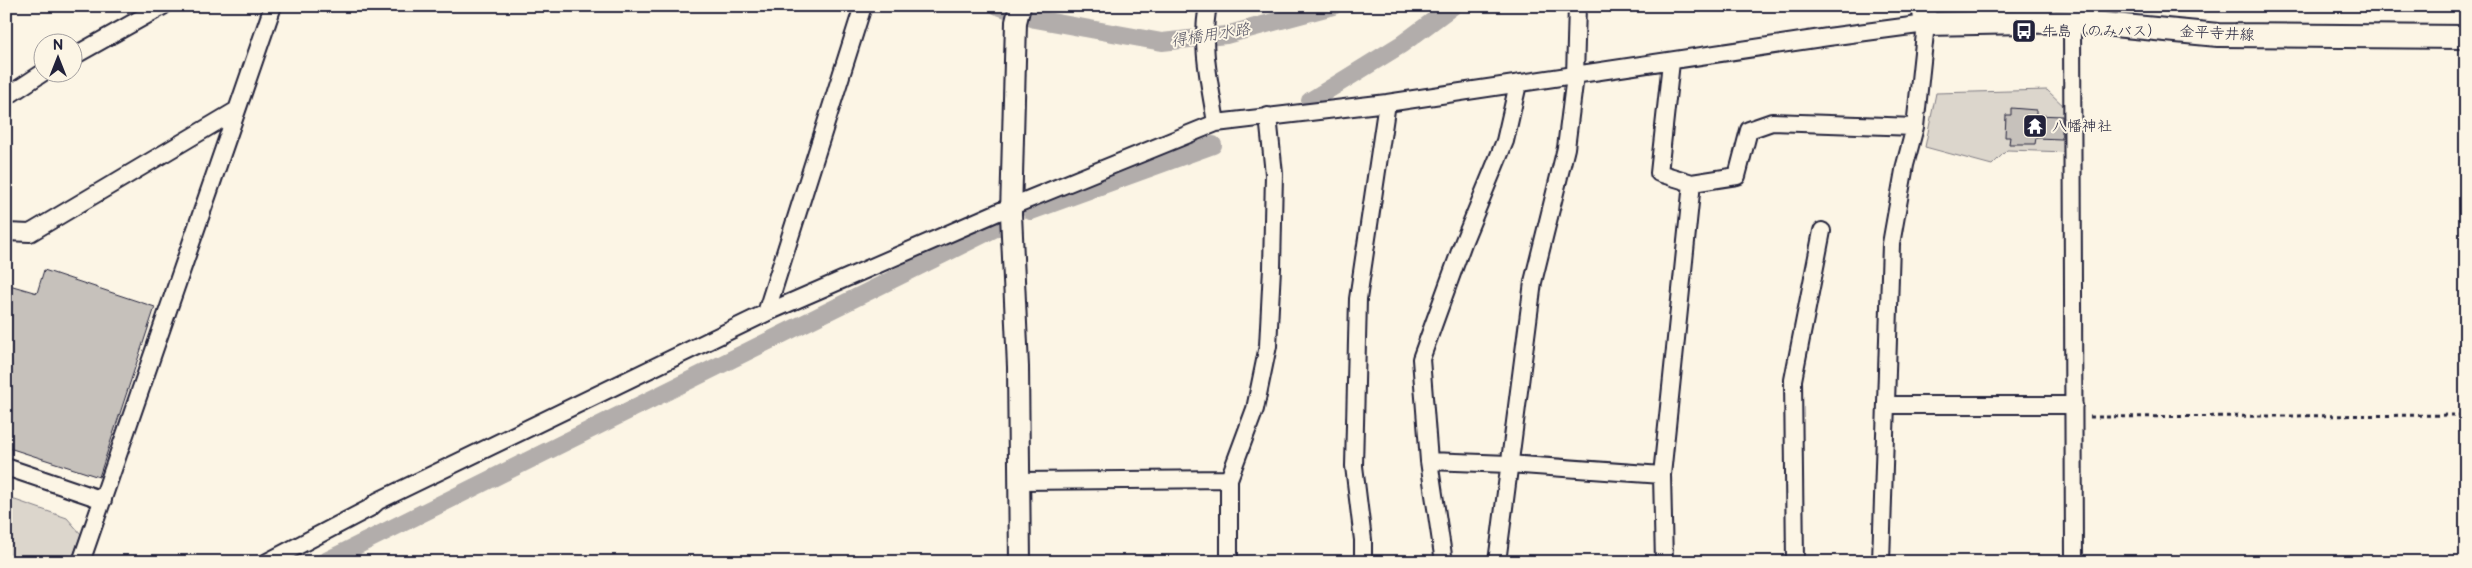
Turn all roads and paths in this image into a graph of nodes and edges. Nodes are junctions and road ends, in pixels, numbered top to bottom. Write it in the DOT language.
graph roads {
  1 [pos="163,6"];
  2 [pos="273,6"];
  3 [pos="863,6"];
  4 [pos="1208,6"];
  5 [pos="1576,6"];
  6 [pos="1018,14"];
  7 [pos="1925,15"];
  8 [pos="2072,21"];
  9 [pos="2466,36"];
  10 [pos="82,51"];
  11 [pos="1671,62"];
  12 [pos="1574,76"];
  13 [pos="32,80"];
  14 [pos="1518,84"];
  15 [pos="6,97"];
  16 [pos="1387,103"];
  17 [pos="237,110"];
  18 [pos="1268,116"];
  19 [pos="1216,123"];
  20 [pos="1914,127"];
  21 [pos="1692,183"];
  22 [pos="1012,218"];
  23 [pos="1822,231"];
  24 [pos="6,232"];
  25 [pos="766,313"];
  26 [pos="1886,405"];
  27 [pos="2074,411"];
  28 [pos="2466,415"];
  29 [pos="1429,460"];
  30 [pos="1509,464"];
  31 [pos="6,468"];
  32 [pos="1662,475"];
  33 [pos="1228,479"];
  34 [pos="1019,481"];
  35 [pos="103,500"];
  36 [pos="81,562"];
  37 [pos="267,562"];
  38 [pos="1020,562"];
  39 [pos="1229,562"];
  40 [pos="1363,562"];
  41 [pos="1444,562"];
  42 [pos="1497,562"];
  43 [pos="1664,562"];
  44 [pos="1795,562"];
  45 [pos="1881,562"];
  46 [pos="2074,562"];
  1 -- 10 [label="street"];
  2 -- 17 [label="street"];
  3 -- 25 [label="street"];
  4 -- 19 [label="street"];
  5 -- 12 [label="street"];
  6 -- 22 [label="street"];
  7 -- 8 [label="main road, 金平寺井線"];
  7 -- 11 [label="street"];
  7 -- 20 [label="street"];
  8 -- 9 [label="main road, 金平寺井線"];
  8 -- 27 [label="street"];
  11 -- 12 [label="street"];
  11 -- 21 [label="street"];
  12 -- 14 [label="street"];
  12 -- 30 [label="street"];
  13 -- 15 [label="street"];
  14 -- 16 [label="street"];
  14 -- 29 [label="street"];
  16 -- 18 [label="street"];
  16 -- 40 [label="street"];
  17 -- 24 [label="street"];
  17 -- 35 [label="street"];
  18 -- 19 [label="street"];
  18 -- 33 [label="street"];
  19 -- 22 [label="street"];
  20 -- 21 [label="street"];
  20 -- 26 [label="street"];
  21 -- 32 [label="street"];
  22 -- 25 [label="street"];
  22 -- 34 [label="street"];
  23 -- 44 [label="street"];
  25 -- 37 [label="street"];
  26 -- 27 [label="street"];
  26 -- 45 [label="street"];
  27 -- 28 [label="path"];
  27 -- 46 [label="street"];
  29 -- 30 [label="street"];
  29 -- 41 [label="street"];
  30 -- 32 [label="street"];
  30 -- 42 [label="street"];
  31 -- 35 [label="street"];
  32 -- 43 [label="street"];
  33 -- 34 [label="street"];
  33 -- 39 [label="street"];
  34 -- 38 [label="street"];
  35 -- 36 [label="street"];
}
